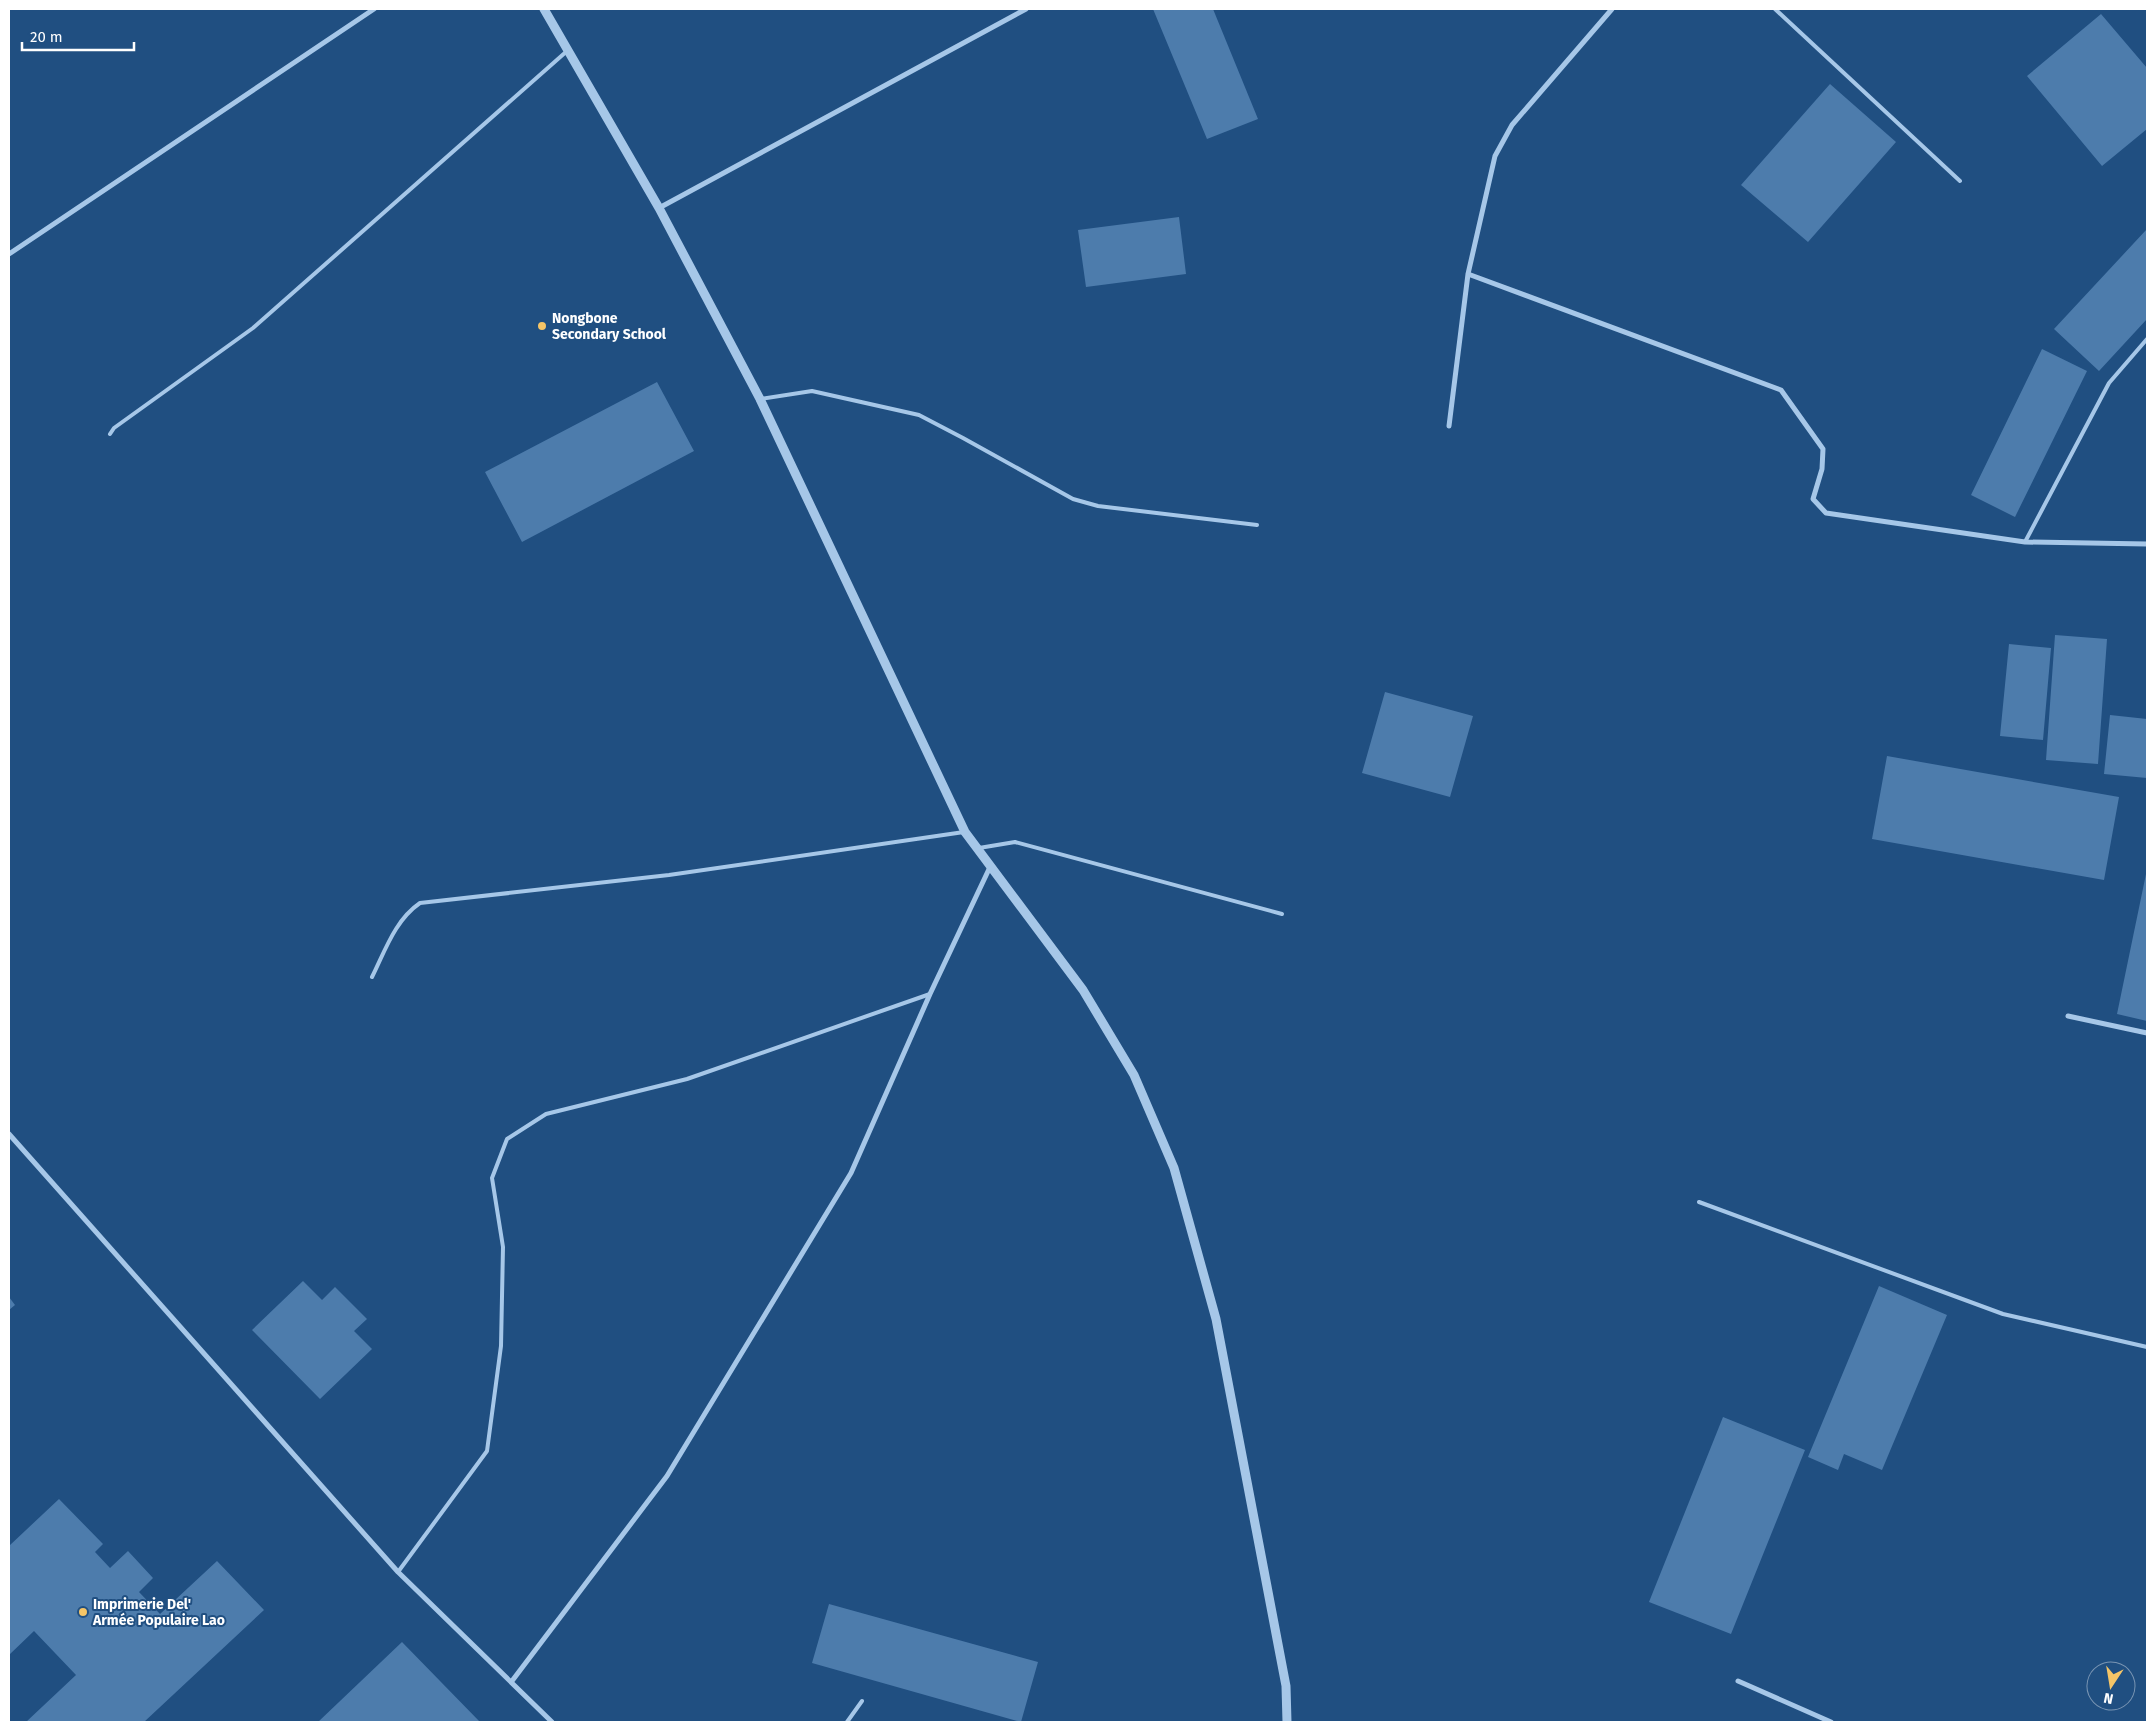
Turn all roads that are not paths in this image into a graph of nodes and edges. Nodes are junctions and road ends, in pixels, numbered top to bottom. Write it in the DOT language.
graph roads {
  1 [pos="374,9"];
  2 [pos="544,9"];
  3 [pos="1026,9"];
  4 [pos="1612,9"];
  5 [pos="1775,9"];
  6 [pos="567,51"];
  7 [pos="1960,181"];
  8 [pos="659,208"];
  9 [pos="9,254"];
  10 [pos="1468,274"];
  11 [pos="2147,339"];
  12 [pos="760,399"];
  13 [pos="1450,426"];
  14 [pos="110,434"];
  15 [pos="1257,525"];
  16 [pos="2025,542"];
  17 [pos="2147,544"];
  18 [pos="965,832"];
  19 [pos="978,848"];
  20 [pos="990,866"];
  21 [pos="1282,914"];
  22 [pos="372,977"];
  23 [pos="930,994"];
  24 [pos="2068,1016"];
  25 [pos="2147,1033"];
  26 [pos="9,1134"];
  27 [pos="1699,1202"];
  28 [pos="2147,1347"];
  29 [pos="398,1572"];
  30 [pos="512,1681"];
  31 [pos="1738,1681"];
  32 [pos="862,1701"];
  33 [pos="552,1722"];
  34 [pos="847,1722"];
  35 [pos="1288,1722"];
  36 [pos="1831,1722"];
  1 -- 9 [label="street"];
  2 -- 6 [label="street"];
  3 -- 8 [label="street"];
  4 -- 10 [label="street"];
  5 -- 7 [label="lane"];
  6 -- 8 [label="street"];
  6 -- 14 [label="lane"];
  8 -- 12 [label="street"];
  10 -- 13 [label="street"];
  10 -- 16 [label="street"];
  11 -- 16 [label="lane"];
  12 -- 15 [label="lane"];
  12 -- 18 [label="street"];
  16 -- 17 [label="street"];
  18 -- 19 [label="street"];
  18 -- 22 [label="lane"];
  19 -- 20 [label="street"];
  19 -- 21 [label="lane"];
  20 -- 23 [label="street"];
  20 -- 35 [label="street"];
  23 -- 29 [label="lane"];
  23 -- 30 [label="street"];
  24 -- 25 [label="street"];
  26 -- 29 [label="street"];
  27 -- 28 [label="lane"];
  29 -- 30 [label="street"];
  30 -- 33 [label="street"];
  31 -- 36 [label="street"];
  32 -- 34 [label="lane"];
}
